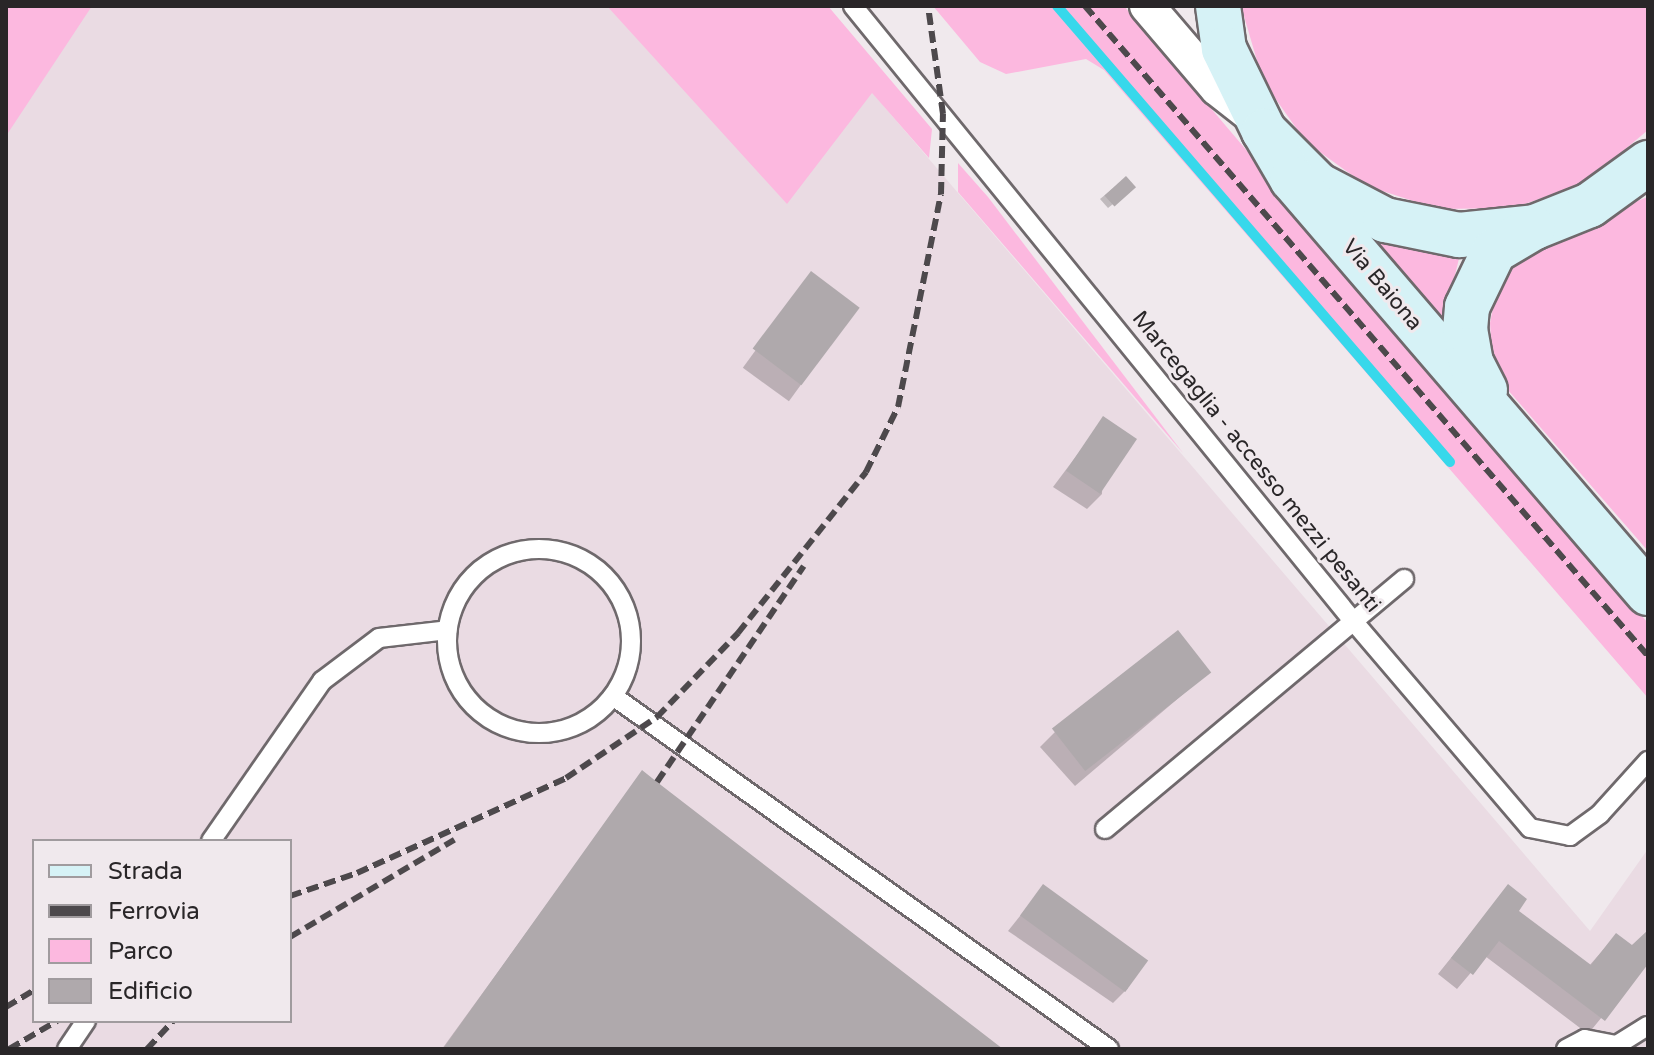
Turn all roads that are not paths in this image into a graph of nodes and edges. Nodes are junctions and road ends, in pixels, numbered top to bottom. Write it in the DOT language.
graph roads {
  1 [pos="853,6"];
  2 [pos="1147,6"];
  3 [pos="1218,6"];
  4 [pos="1259,124"];
  5 [pos="1648,163"];
  6 [pos="1648,179"];
  7 [pos="1590,205"];
  8 [pos="1535,227"];
  9 [pos="1509,434"];
  10 [pos="1404,579"];
  11 [pos="1648,593"];
  12 [pos="1354,622"];
  13 [pos="448,630"];
  14 [pos="613,696"];
  15 [pos="1648,761"];
  16 [pos="1105,829"];
  17 [pos="212,839"];
  18 [pos="85,1023"];
  19 [pos="1648,1026"];
  20 [pos="67,1049"];
  21 [pos="1109,1049"];
  22 [pos="1566,1049"];
  1 -- 12 [label="lane, Marcegaglia - accesso mezzi pesanti"];
  2 -- 4 [label="street, Via Baiona"];
  3 -- 4 [label="main road"];
  4 -- 8 [label="main road"];
  4 -- 9 [label="main road, Via Baiona"];
  5 -- 7 [label="main road"];
  6 -- 7 [label="main road"];
  7 -- 8 [label="main road"];
  8 -- 9 [label="main road, Via Baiona"];
  9 -- 11 [label="main road, Via Baiona"];
  10 -- 12 [label="lane"];
  12 -- 15 [label="lane, Marcegaglia - accesso mezzi pesanti"];
  12 -- 16 [label="lane"];
  13 -- 14 [label="lane"];
  13 -- 14 [label="lane"];
  13 -- 17 [label="lane"];
  14 -- 21 [label="lane"];
  18 -- 20 [label="lane"];
  19 -- 22 [label="lane"];
}
